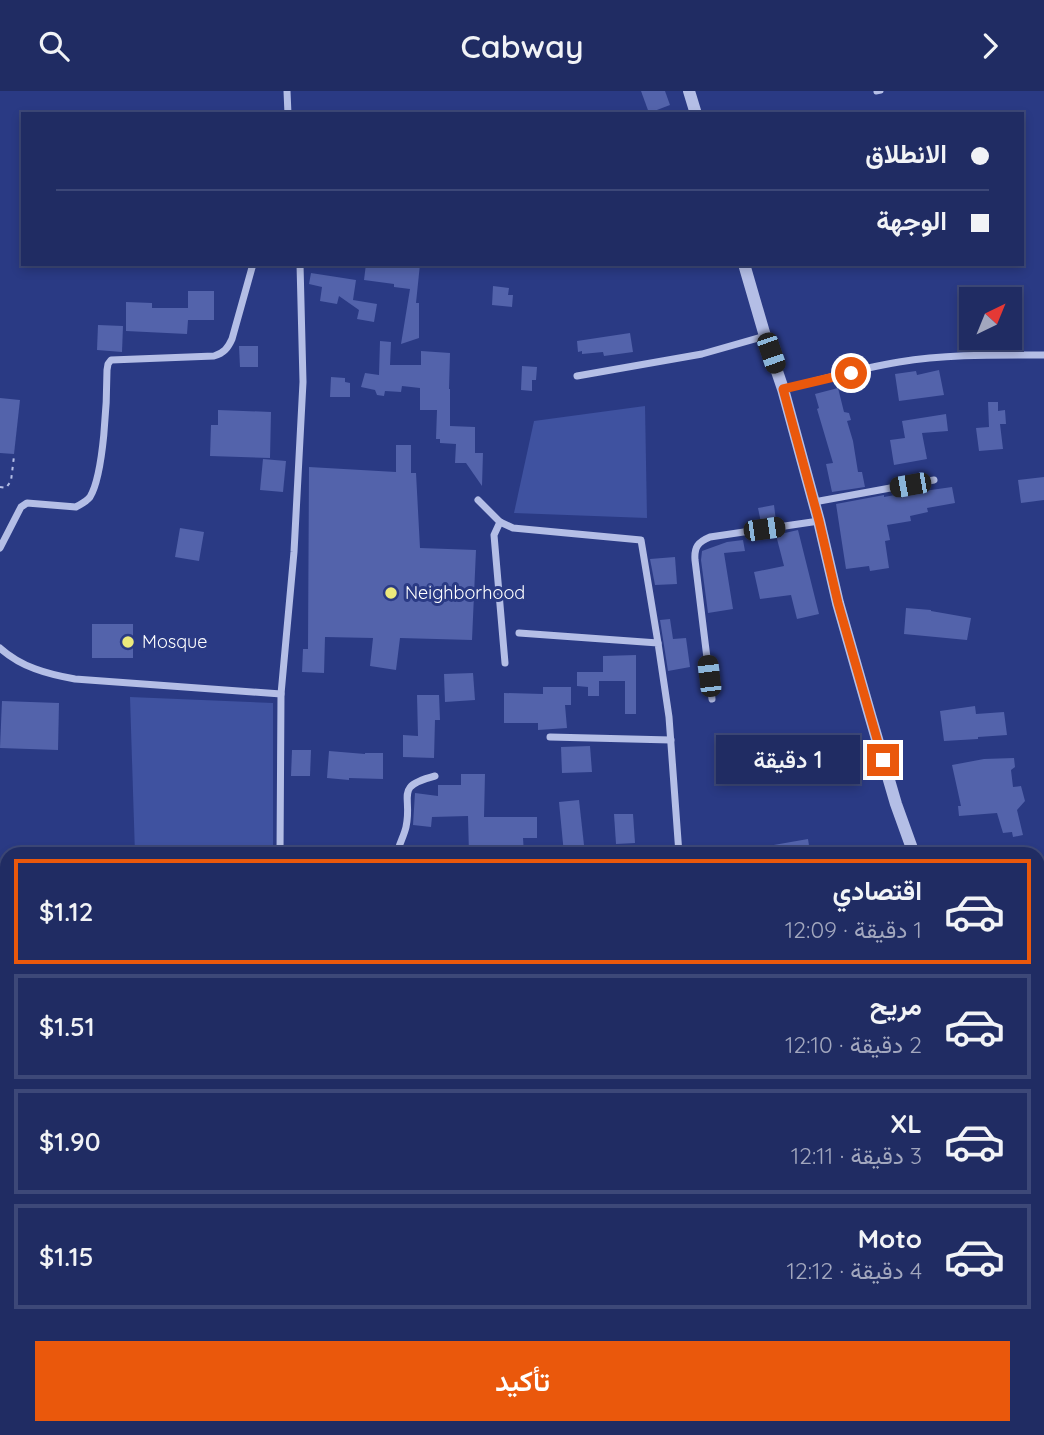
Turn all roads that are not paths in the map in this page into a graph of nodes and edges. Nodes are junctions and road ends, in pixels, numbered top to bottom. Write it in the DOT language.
graph roads {
  1 [pos="287,91"];
  2 [pos="689,91"];
  3 [pos="288,112"];
  4 [pos="695,112"];
  5 [pos="252,266"];
  6 [pos="300,266"];
  7 [pos="745,266"];
  8 [pos="765,335"];
  9 [pos="1044,355"];
  10 [pos="577,376"];
  11 [pos="783,389"];
  12 [pos="934,480"];
  13 [pos="478,500"];
  14 [pos="814,502"];
  15 [pos="819,521"];
  16 [pos="500,522"];
  17 [pos="0,548"];
  18 [pos="519,633"];
  19 [pos="658,643"];
  20 [pos="0,648"];
  21 [pos="505,663"];
  22 [pos="281,694"];
  23 [pos="712,699"];
  24 [pos="550,737"];
  25 [pos="671,740"];
  26 [pos="435,776"];
  27 [pos="280,847"];
  28 [pos="400,847"];
  29 [pos="679,847"];
  30 [pos="912,847"];
  1 -- 3 [label="street"];
  2 -- 4 [label="street"];
  5 -- 17 [label="street"];
  6 -- 22 [label="street"];
  7 -- 8 [label="street"];
  8 -- 10 [label="street"];
  8 -- 11 [label="street"];
  9 -- 11 [label="street"];
  11 -- 14 [label="street"];
  12 -- 14 [label="street"];
  13 -- 16 [label="street"];
  14 -- 15 [label="street"];
  15 -- 23 [label="street"];
  15 -- 30 [label="street"];
  16 -- 19 [label="street"];
  16 -- 21 [label="street"];
  18 -- 19 [label="street"];
  19 -- 25 [label="street"];
  20 -- 22 [label="street"];
  22 -- 27 [label="street"];
  24 -- 25 [label="street"];
  25 -- 29 [label="street"];
  26 -- 28 [label="street"];
}
